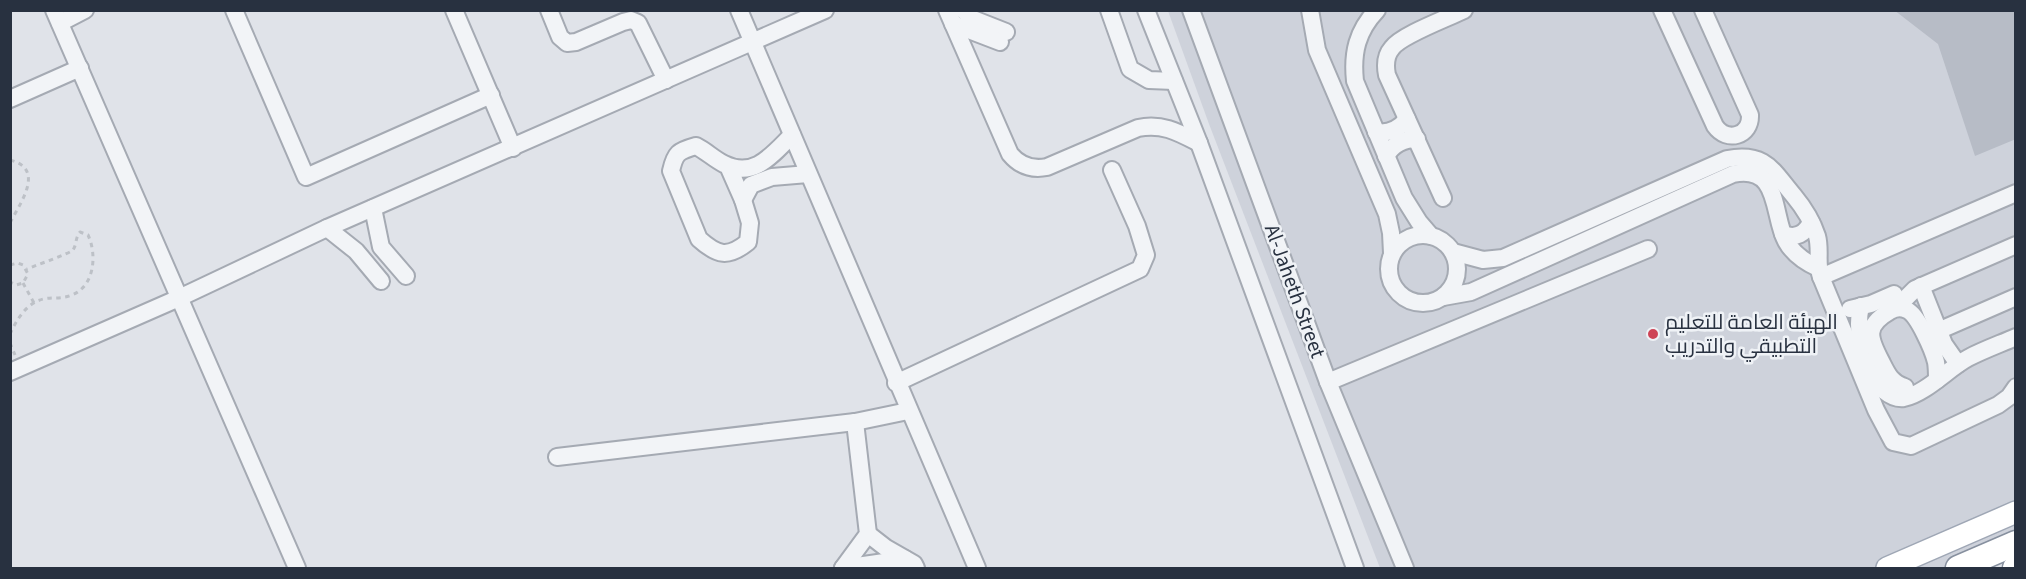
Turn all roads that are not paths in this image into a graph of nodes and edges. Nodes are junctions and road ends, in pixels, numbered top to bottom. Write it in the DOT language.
graph roads {
  1 [pos="85,10"];
  2 [pos="234,10"];
  3 [pos="454,10"];
  4 [pos="549,10"];
  5 [pos="739,10"];
  6 [pos="825,10"];
  7 [pos="1109,10"];
  8 [pos="1146,10"];
  9 [pos="1191,10"];
  10 [pos="1310,10"];
  11 [pos="1377,10"];
  12 [pos="1464,10"];
  13 [pos="1662,10"];
  14 [pos="1703,10"];
  15 [pos="954,15"];
  16 [pos="57,17"];
  17 [pos="1003,37"];
  18 [pos="752,41"];
  19 [pos="80,68"];
  20 [pos="666,80"];
  21 [pos="1174,81"];
  22 [pos="491,95"];
  23 [pos="10,99"];
  24 [pos="1407,119"];
  25 [pos="1715,126"];
  26 [pos="1376,132"];
  27 [pos="792,135"];
  28 [pos="1417,140"];
  29 [pos="1198,143"];
  30 [pos="513,148"];
  31 [pos="1386,156"];
  32 [pos="1718,163"];
  33 [pos="728,166"];
  34 [pos="1112,170"];
  35 [pos="808,174"];
  36 [pos="2016,193"];
  37 [pos="1443,198"];
  38 [pos="743,200"];
  39 [pos="373,208"];
  40 [pos="1811,222"];
  41 [pos="327,228"];
  42 [pos="1783,234"];
  43 [pos="1431,236"];
  44 [pos="2016,245"];
  45 [pos="1648,249"];
  46 [pos="1453,252"];
  47 [pos="1392,254"];
  48 [pos="1820,272"];
  49 [pos="406,276"];
  50 [pos="381,281"];
  51 [pos="1922,286"];
  52 [pos="1443,297"];
  53 [pos="2016,297"];
  54 [pos="179,298"];
  55 [pos="1898,301"];
  56 [pos="1861,306"];
  57 [pos="1835,310"];
  58 [pos="1938,332"];
  59 [pos="2016,337"];
  60 [pos="1958,364"];
  61 [pos="10,372"];
  62 [pos="1328,381"];
  63 [pos="1937,381"];
  64 [pos="896,383"];
  65 [pos="2016,387"];
  66 [pos="1876,410"];
  67 [pos="908,411"];
  68 [pos="855,422"];
  69 [pos="557,457"];
  70 [pos="2016,512"];
  71 [pos="868,534"];
  72 [pos="2016,543"];
  73 [pos="910,564"];
  74 [pos="878,566"];
  75 [pos="297,568"];
  76 [pos="843,568"];
  77 [pos="976,568"];
  78 [pos="1355,568"];
  79 [pos="1405,568"];
  80 [pos="1887,568"];
  81 [pos="1958,568"];
  1 -- 16 [label="street"];
  2 -- 22 [label="street"];
  3 -- 22 [label="street"];
  4 -- 20 [label="street"];
  5 -- 18 [label="street"];
  6 -- 18 [label="street"];
  7 -- 21 [label="street"];
  8 -- 21 [label="street, Al-Jaheth Street"];
  9 -- 62 [label="street, Al-Jaheth Street"];
  10 -- 47 [label="street"];
  11 -- 26 [label="street"];
  12 -- 24 [label="street"];
  13 -- 25 [label="street"];
  14 -- 25 [label="street"];
  15 -- 17 [label="street"];
  15 -- 29 [label="street"];
  16 -- 19 [label="street"];
  18 -- 20 [label="street"];
  18 -- 27 [label="street"];
  19 -- 23 [label="street"];
  19 -- 54 [label="street"];
  20 -- 30 [label="street"];
  21 -- 29 [label="street, Al-Jaheth Street"];
  22 -- 30 [label="street"];
  24 -- 26 [label="street"];
  24 -- 28 [label="street"];
  25 -- 32 [label="street"];
  26 -- 31 [label="street"];
  27 -- 33 [label="street"];
  27 -- 35 [label="street"];
  28 -- 31 [label="street"];
  28 -- 37 [label="street"];
  29 -- 78 [label="street, Al-Jaheth Street"];
  30 -- 39 [label="street"];
  31 -- 43 [label="street"];
  32 -- 40 [label="street"];
  32 -- 46 [label="street"];
  33 -- 38 [label="street"];
  33 -- 38 [label="street"];
  34 -- 64 [label="street"];
  35 -- 38 [label="street"];
  35 -- 64 [label="street"];
  36 -- 48 [label="street"];
  39 -- 41 [label="street"];
  39 -- 49 [label="street"];
  40 -- 42 [label="street"];
  40 -- 48 [label="street"];
  41 -- 50 [label="street"];
  41 -- 54 [label="street"];
  42 -- 48 [label="street"];
  42 -- 52 [label="street"];
  43 -- 46 [label="street"];
  43 -- 47 [label="street"];
  44 -- 51 [label="street"];
  45 -- 62 [label="street"];
  46 -- 52 [label="street"];
  47 -- 52 [label="street"];
  48 -- 57 [label="street"];
  51 -- 55 [label="street"];
  51 -- 58 [label="street"];
  53 -- 58 [label="street"];
  54 -- 61 [label="street"];
  54 -- 75 [label="street"];
  55 -- 56 [label="street"];
  55 -- 63 [label="street"];
  55 -- 66 [label="street"];
  56 -- 57 [label="street"];
  56 -- 63 [label="street"];
  57 -- 66 [label="street"];
  58 -- 60 [label="street"];
  59 -- 60 [label="street"];
  60 -- 63 [label="street"];
  62 -- 79 [label="street, Al-Jaheth Street"];
  64 -- 67 [label="street"];
  65 -- 66 [label="street"];
  67 -- 68 [label="street"];
  67 -- 77 [label="street"];
  68 -- 69 [label="street"];
  68 -- 71 [label="street"];
  70 -- 80 [label="main road"];
  71 -- 73 [label="street"];
  71 -- 76 [label="street"];
  72 -- 81 [label="highway"];
  73 -- 74 [label="street"];
  74 -- 76 [label="street"];
}
